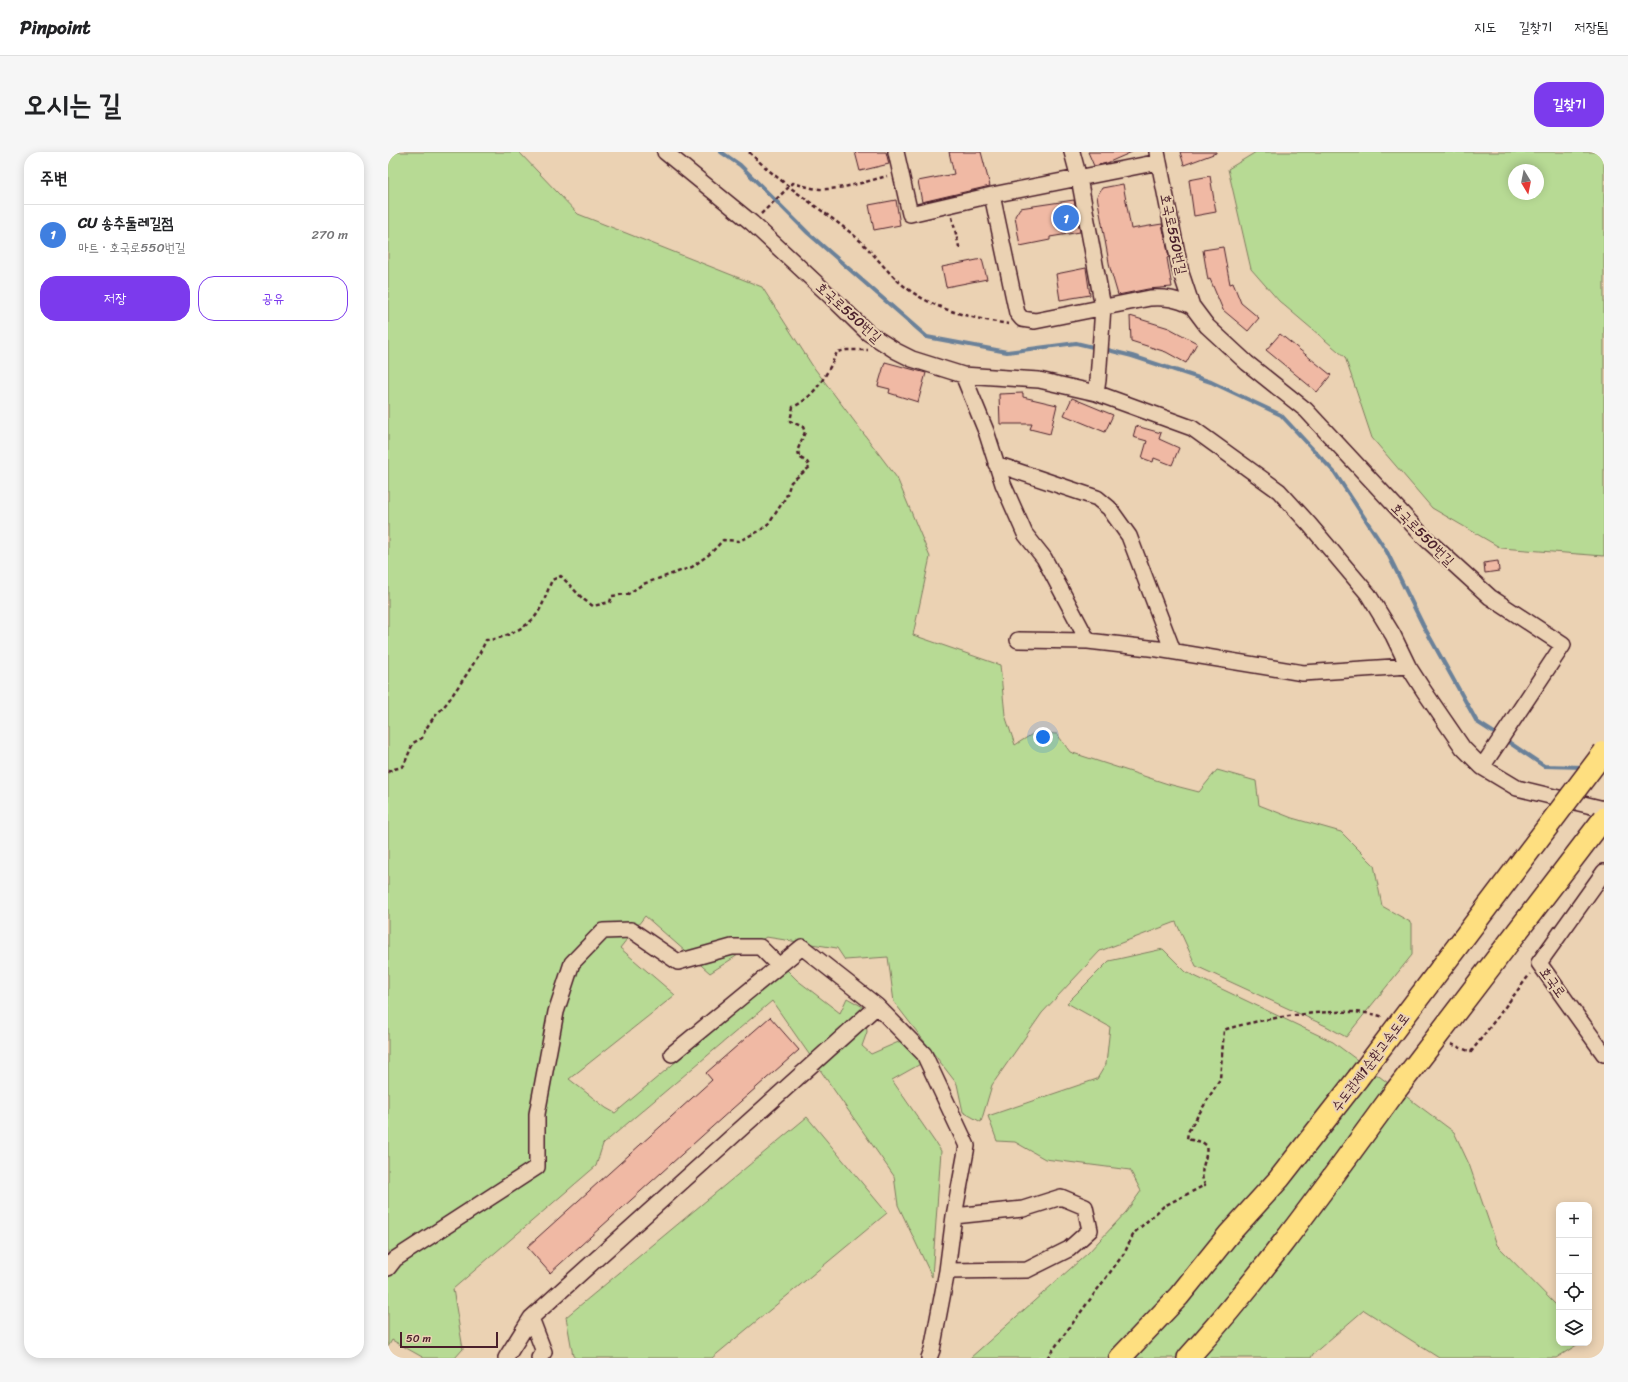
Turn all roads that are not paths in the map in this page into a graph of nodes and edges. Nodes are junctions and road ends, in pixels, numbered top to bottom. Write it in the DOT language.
graph roads {
  1 [pos="665,152"];
  2 [pos="896,152"];
  3 [pos="1072,152"];
  4 [pos="1158,157"];
  5 [pos="1079,178"];
  6 [pos="992,195"];
  7 [pos="1192,306"];
  8 [pos="1103,314"];
  9 [pos="963,375"];
  10 [pos="1097,387"];
  11 [pos="996,464"];
  12 [pos="1018,640"];
  13 [pos="1088,641"];
  14 [pos="1173,652"];
  15 [pos="1408,666"];
  16 [pos="1604,752"];
  17 [pos="1482,767"];
  18 [pos="1604,809"];
  19 [pos="1604,818"];
  20 [pos="1604,872"];
  21 [pos="779,966"];
  22 [pos="877,1006"];
  23 [pos="672,1054"];
  24 [pos="1604,1054"];
  25 [pos="954,1216"];
  26 [pos="388,1268"];
  27 [pos="947,1271"];
  28 [pos="531,1318"];
  29 [pos="506,1358"];
  30 [pos="539,1358"];
  31 [pos="929,1358"];
  32 [pos="1120,1358"];
  33 [pos="1188,1358"];
  1 -- 9 [label="street, 호국로550번길"];
  2 -- 6 [label="street, 호국로550번길"];
  3 -- 5 [label="street"];
  4 -- 5 [label="street, 호국로550번길"];
  4 -- 7 [label="street, 호국로550번길"];
  5 -- 6 [label="street, 호국로550번길"];
  5 -- 8 [label="street"];
  6 -- 8 [label="street"];
  7 -- 8 [label="street"];
  7 -- 17 [label="street, 호국로550번길"];
  8 -- 10 [label="street"];
  9 -- 10 [label="street, 호국로550번길"];
  9 -- 11 [label="street"];
  10 -- 15 [label="street, 호국로550번길"];
  11 -- 13 [label="street"];
  11 -- 14 [label="street"];
  12 -- 13 [label="street"];
  13 -- 14 [label="street"];
  14 -- 15 [label="street"];
  15 -- 17 [label="street, 호국로550번길"];
  16 -- 32 [label="highway, 수도권제1순환고속도로, bridge"];
  17 -- 18 [label="street, 호국로550번길"];
  19 -- 33 [label="highway, bridge"];
  20 -- 24 [label="street, 호국로"];
  21 -- 22 [label="street"];
  21 -- 23 [label="street"];
  21 -- 26 [label="street"];
  22 -- 25 [label="street"];
  22 -- 28 [label="street"];
  25 -- 27 [label="street"];
  25 -- 27 [label="street"];
  27 -- 31 [label="street"];
  28 -- 29 [label="street"];
  28 -- 30 [label="street"];
}
